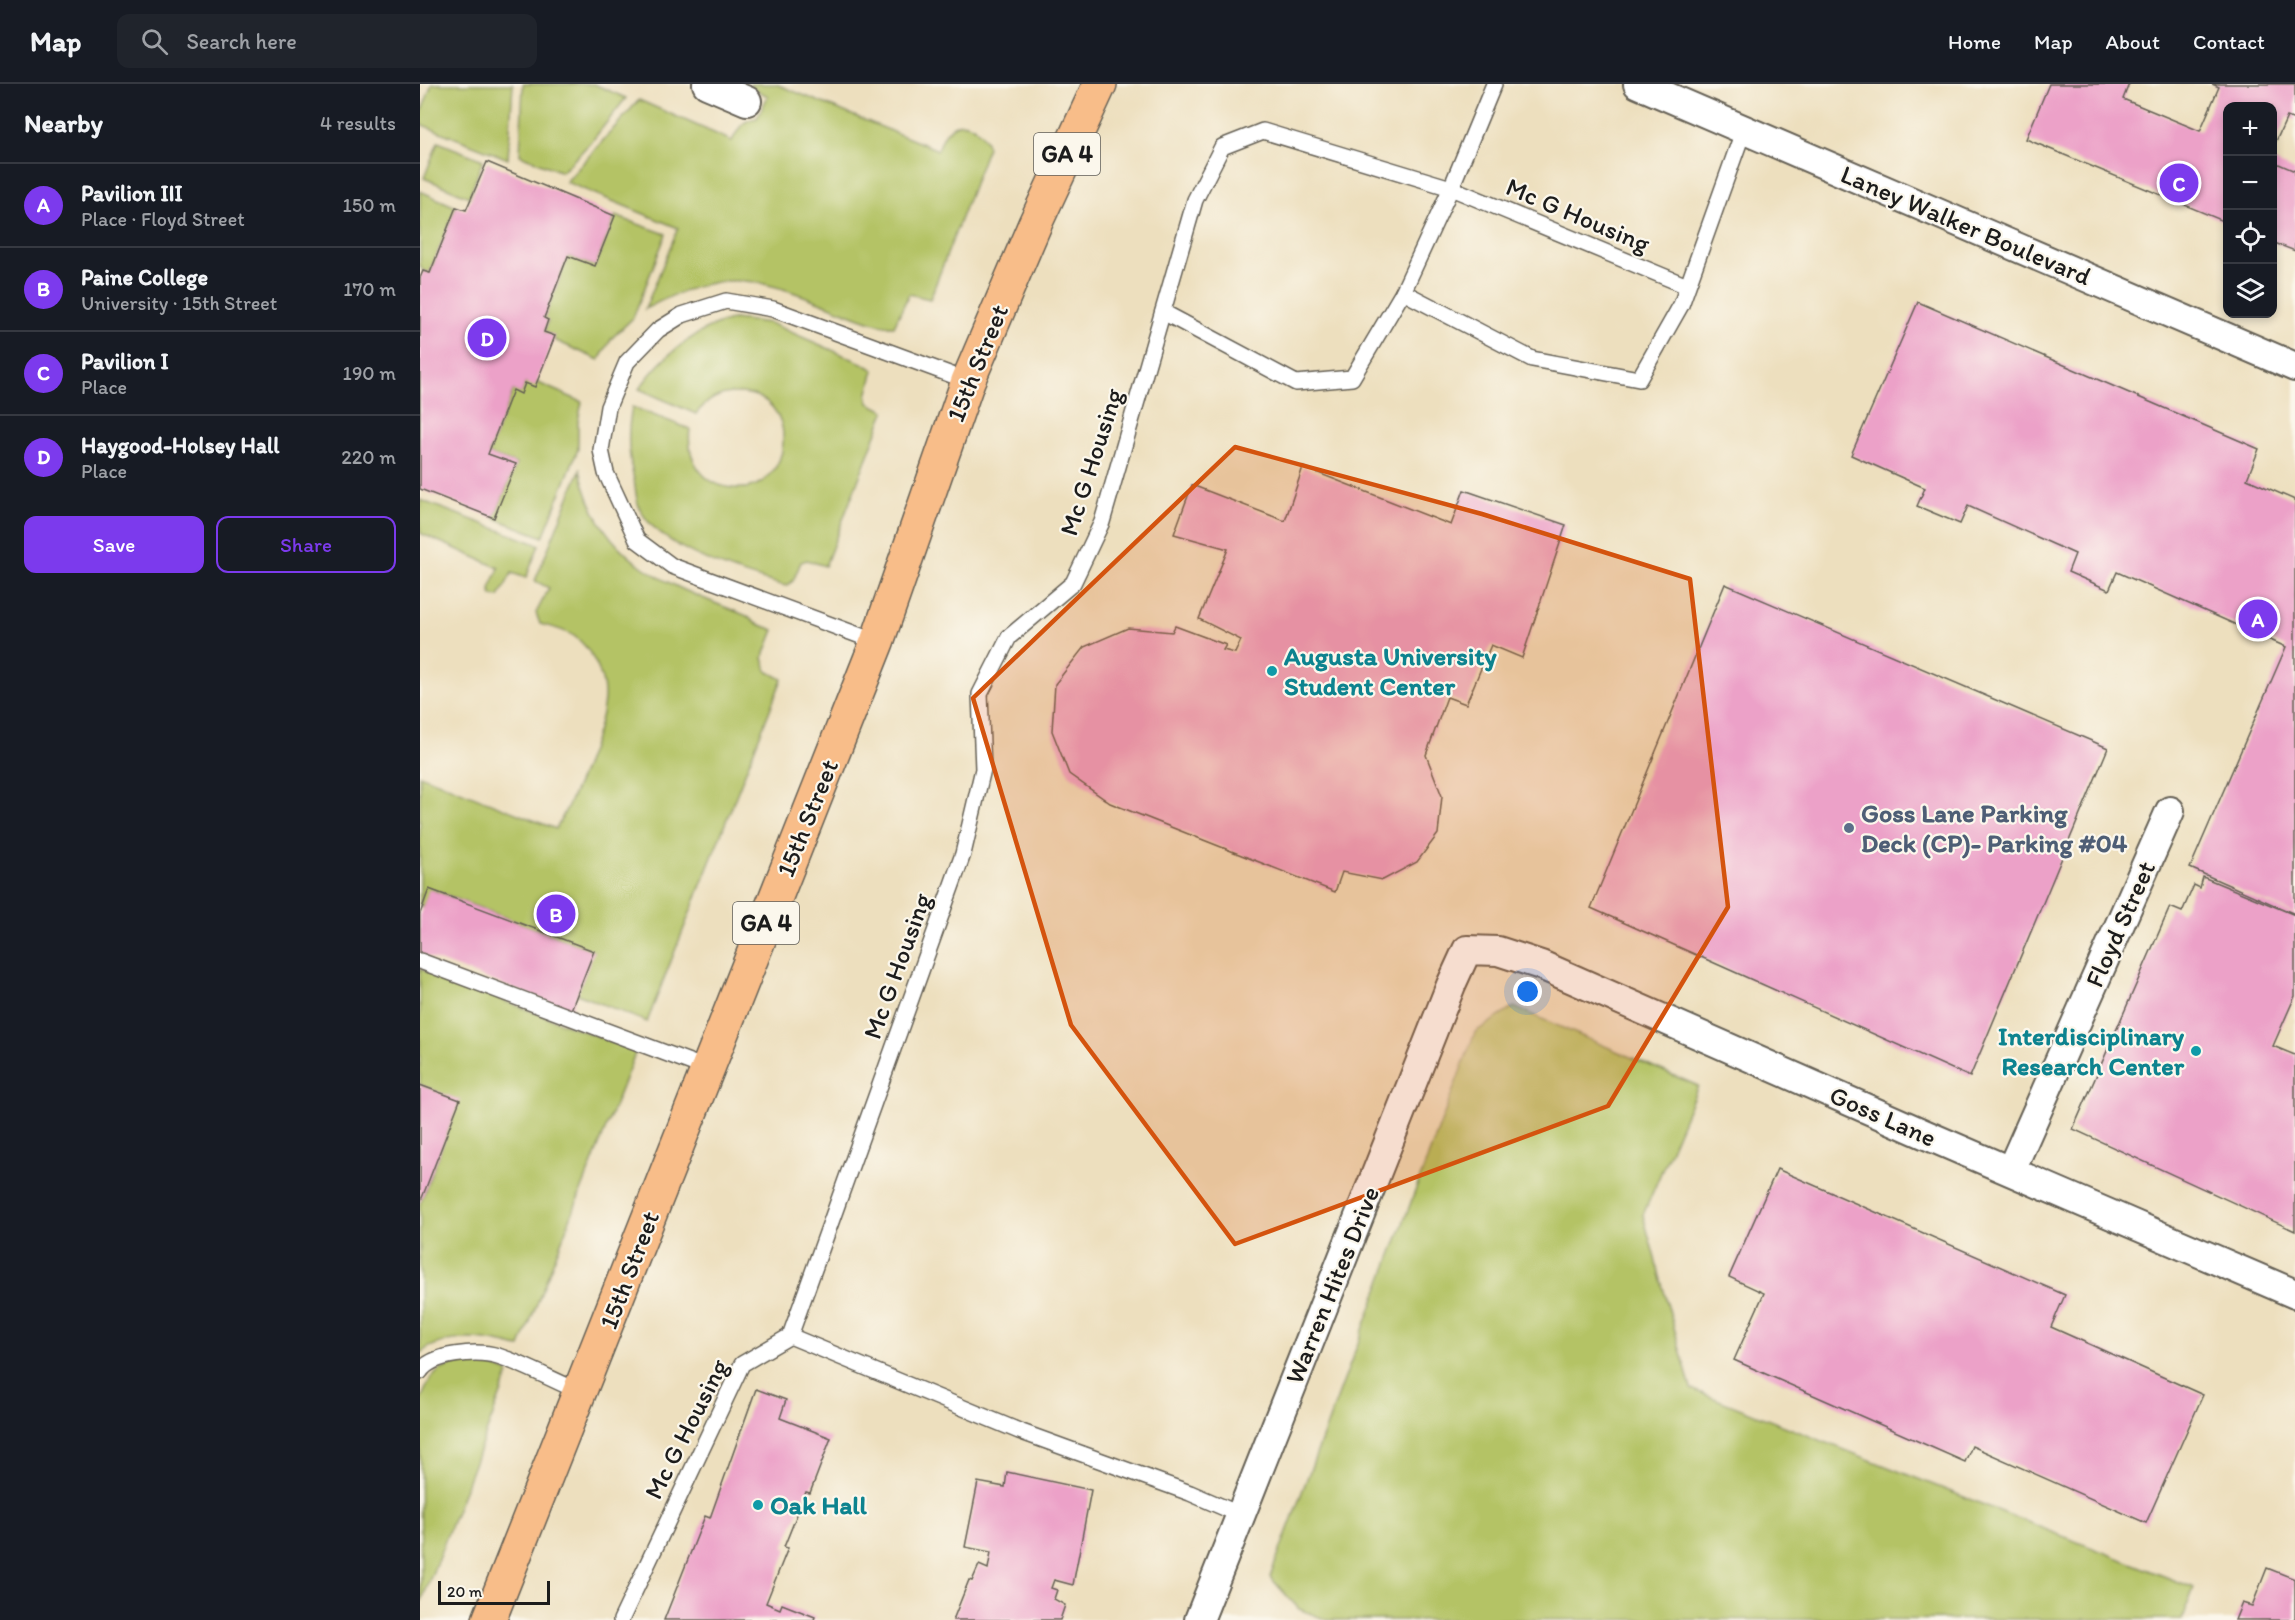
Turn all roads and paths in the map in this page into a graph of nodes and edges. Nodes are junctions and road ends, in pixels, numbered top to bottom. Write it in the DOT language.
graph roads {
  1 [pos="707,84"];
  2 [pos="1100,84"];
  3 [pos="1494,84"];
  4 [pos="1638,84"];
  5 [pos="747,101"];
  6 [pos="1744,129"];
  7 [pos="1451,188"];
  8 [pos="1688,286"];
  9 [pos="1403,292"];
  10 [pos="1163,312"];
  11 [pos="2295,366"];
  12 [pos="968,381"];
  13 [pos="877,642"];
  14 [pos="2170,811"];
  15 [pos="1467,950"];
  16 [pos="420,961"];
  17 [pos="708,1069"];
  18 [pos="2011,1170"];
  19 [pos="2295,1294"];
  20 [pos="789,1336"];
  21 [pos="420,1372"];
  22 [pos="581,1392"];
  23 [pos="1240,1515"];
  24 [pos="489,1620"];
  25 [pos="621,1620"];
  26 [pos="1199,1620"];
  1 -- 5 [label="street"];
  2 -- 12 [label="main road, 15th Street / GA 4"];
  3 -- 7 [label="lane"];
  4 -- 6 [label="street, Laney Walker Boulevard"];
  6 -- 8 [label="lane"];
  6 -- 11 [label="street, Laney Walker Boulevard"];
  7 -- 8 [label="lane, Mc G Housing"];
  7 -- 9 [label="lane"];
  7 -- 10 [label="lane, Mc G Housing"];
  8 -- 9 [label="lane"];
  9 -- 10 [label="lane"];
  10 -- 20 [label="lane, Mc G Housing"];
  12 -- 13 [label="main road, 15th Street / GA 4"];
  12 -- 13 [label="lane"];
  13 -- 17 [label="main road, 15th Street / GA 4"];
  14 -- 18 [label="street, Floyd Street"];
  15 -- 18 [label="street, Goss Lane"];
  15 -- 23 [label="street, Warren Hites Drive"];
  16 -- 17 [label="lane"];
  17 -- 22 [label="main road, 15th Street / GA 4"];
  18 -- 19 [label="street, Goss Lane"];
  20 -- 23 [label="lane"];
  20 -- 25 [label="lane, Mc G Housing"];
  21 -- 22 [label="lane"];
  22 -- 24 [label="main road, 15th Street / GA 4"];
  23 -- 26 [label="street, Warren Hites Drive"];
}
